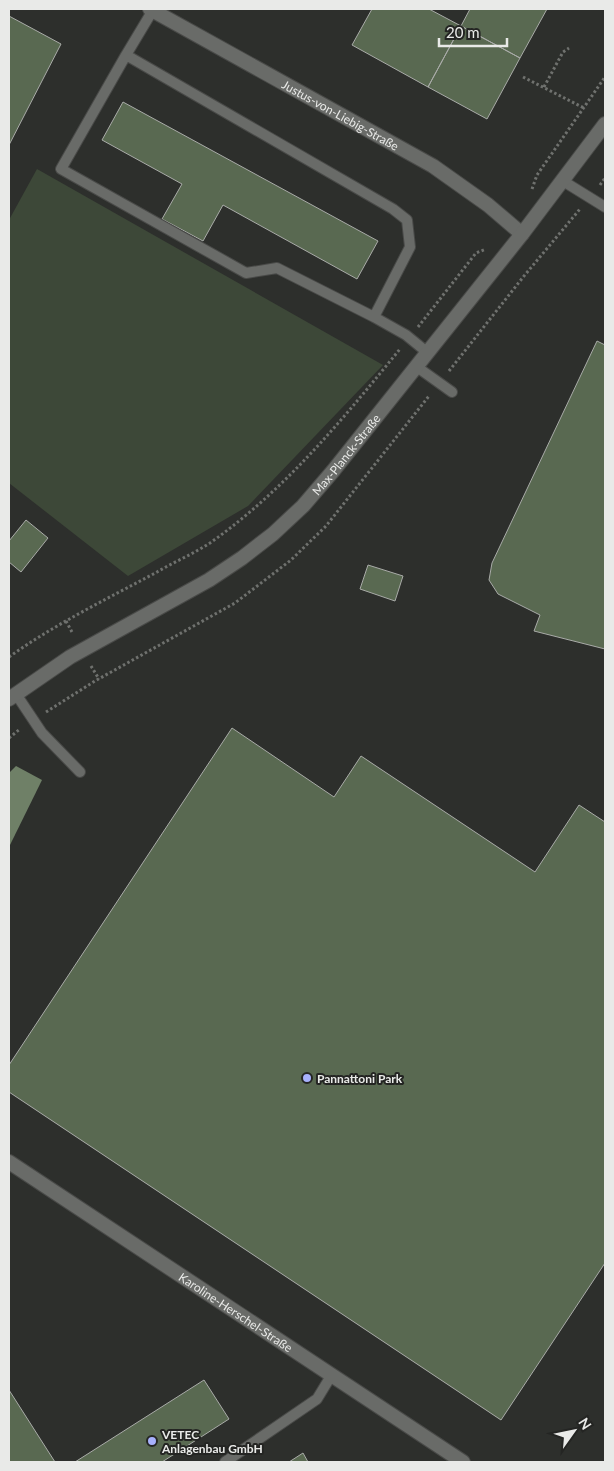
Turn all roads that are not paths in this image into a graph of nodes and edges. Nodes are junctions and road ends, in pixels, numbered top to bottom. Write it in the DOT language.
graph roads {
  1 [pos="151,9"];
  2 [pos="126,55"];
  3 [pos="605,124"];
  4 [pos="563,181"];
  5 [pos="605,207"];
  6 [pos="522,234"];
  7 [pos="374,317"];
  8 [pos="428,353"];
  9 [pos="417,367"];
  10 [pos="452,392"];
  11 [pos="12,697"];
  12 [pos="80,772"];
  13 [pos="9,1162"];
  14 [pos="331,1376"];
  15 [pos="225,1462"];
  16 [pos="463,1462"];
  1 -- 2 [label="lane"];
  1 -- 6 [label="street, Justus-von-Liebig-Straße"];
  2 -- 7 [label="lane"];
  2 -- 7 [label="lane"];
  3 -- 4 [label="street, Max-Planck-Straße"];
  4 -- 5 [label="lane"];
  4 -- 6 [label="street, Max-Planck-Straße"];
  6 -- 8 [label="street, Max-Planck-Straße"];
  7 -- 8 [label="lane"];
  8 -- 9 [label="street, Max-Planck-Straße"];
  9 -- 10 [label="lane"];
  9 -- 11 [label="street, Max-Planck-Straße"];
  11 -- 12 [label="lane"];
  13 -- 14 [label="street, Karoline-Herschel-Straße"];
  14 -- 15 [label="lane"];
  14 -- 16 [label="street, Karoline-Herschel-Straße"];
}
